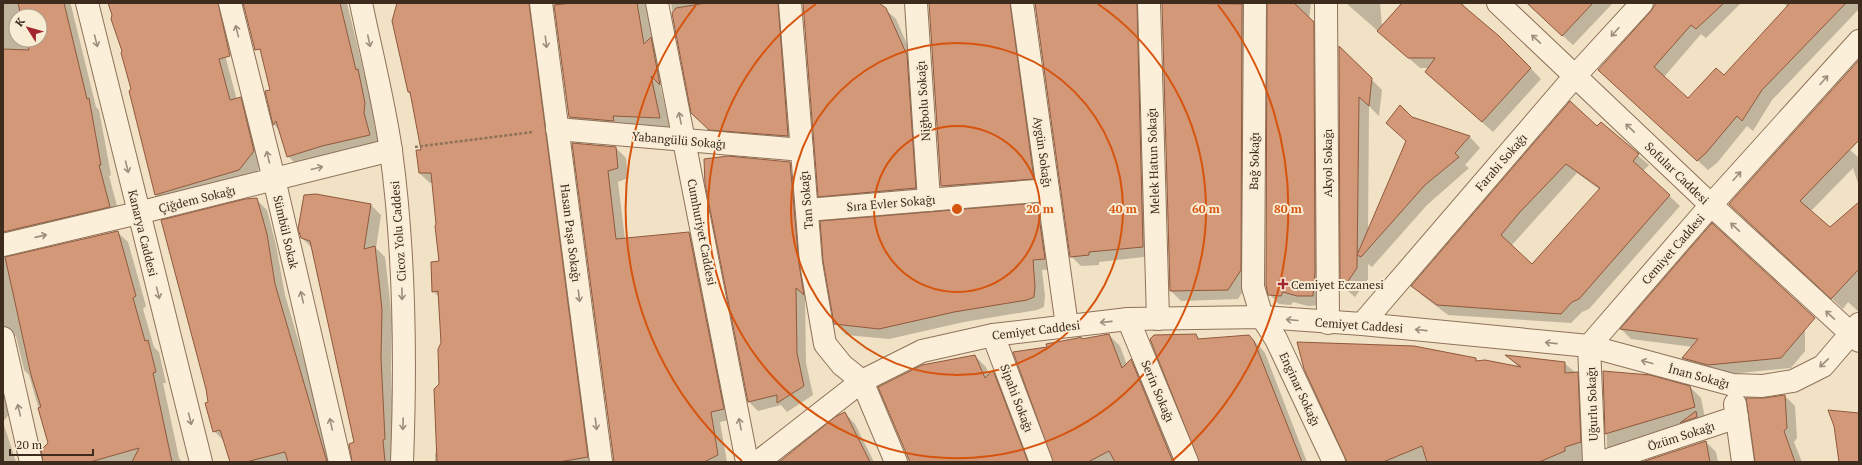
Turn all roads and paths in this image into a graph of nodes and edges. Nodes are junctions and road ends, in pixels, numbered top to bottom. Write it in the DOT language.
graph roads {
  1 [pos="87,3"];
  2 [pos="230,3"];
  3 [pos="361,3"];
  4 [pos="541,3"];
  5 [pos="657,3"];
  6 [pos="790,3"];
  7 [pos="916,3"];
  8 [pos="1022,3"];
  9 [pos="1149,3"];
  10 [pos="1255,3"];
  11 [pos="1326,3"];
  12 [pos="1498,3"];
  13 [pos="1642,3"];
  14 [pos="1859,41"];
  15 [pos="1575,76"];
  16 [pos="557,129"];
  17 [pos="684,140"];
  18 [pos="391,150"];
  19 [pos="802,150"];
  20 [pos="274,179"];
  21 [pos="1048,190"];
  22 [pos="929,200"];
  23 [pos="1711,205"];
  24 [pos="807,210"];
  25 [pos="138,214"];
  26 [pos="3,245"];
  27 [pos="1262,317"];
  28 [pos="1128,319"];
  29 [pos="1158,319"];
  30 [pos="1328,323"];
  31 [pos="1362,324"];
  32 [pos="1067,326"];
  33 [pos="1856,333"];
  34 [pos="993,335"];
  35 [pos="3,338"];
  36 [pos="1590,346"];
  37 [pos="862,381"];
  38 [pos="1733,386"];
  39 [pos="1737,417"];
  40 [pos="31,462"];
  41 [pos="201,462"];
  42 [pos="340,462"];
  43 [pos="402,462"];
  44 [pos="601,462"];
  45 [pos="747,462"];
  46 [pos="758,462"];
  47 [pos="896,462"];
  48 [pos="1041,462"];
  49 [pos="1187,462"];
  50 [pos="1334,462"];
  51 [pos="1594,462"];
  52 [pos="1602,462"];
  53 [pos="1743,462"];
  1 -- 25 [label="street, Kanarya Caddesi, one-way"];
  20 -- 2 [label="street, Sümbül Sokak, one-way"];
  3 -- 18 [label="street, Cicoz Yolu Caddesi, one-way"];
  4 -- 16 [label="street, Hasan Paşa Sokağı, one-way"];
  17 -- 5 [label="street, Cumhuriyet Caddesi, one-way"];
  6 -- 19 [label="street, Tan Sokağı"];
  7 -- 22 [label="street, Niğbolu Sokağı"];
  8 -- 21 [label="street, Aygün Sokağı"];
  9 -- 29 [label="street, Melek Hatun Sokağı"];
  10 -- 27 [label="street, Bağ Sokağı"];
  11 -- 30 [label="street, Akyol Sokağı"];
  15 -- 12 [label="street, Sofular Caddesi, one-way"];
  13 -- 15 [label="street, Farabi Sokağı, one-way"];
  23 -- 14 [label="street, Cemiyet Caddesi, one-way"];
  23 -- 15 [label="street, Sofular Caddesi, one-way"];
  15 -- 31 [label="street, Farabi Sokağı"];
  16 -- 17 [label="street, Yabangülü Sokağı"];
  16 -- 18 [label="path"];
  16 -- 44 [label="street, Hasan Paşa Sokağı, one-way"];
  17 -- 19 [label="street, Yabangülü Sokağı"];
  45 -- 17 [label="street, Cumhuriyet Caddesi, one-way"];
  20 -- 18 [label="street, Çiğdem Sokağı, one-way"];
  18 -- 43 [label="street, Cicoz Yolu Caddesi, one-way"];
  19 -- 24 [label="street, Tan Sokağı"];
  20 -- 25 [label="street, Çiğdem Sokağı"];
  42 -- 20 [label="street, Sümbül Sokak, one-way"];
  21 -- 22 [label="street, Sıra Evler Sokağı"];
  21 -- 32 [label="street, Aygün Sokağı"];
  22 -- 24 [label="street, Sıra Evler Sokağı"];
  33 -- 23 [label="street, Sofular Caddesi, one-way"];
  23 -- 36 [label="street, Cemiyet Caddesi"];
  24 -- 37 [label="street, Tan Sokağı"];
  26 -- 25 [label="street, Çiğdem Sokağı, one-way"];
  25 -- 41 [label="street, Kanarya Caddesi, one-way"];
  27 -- 29 [label="street, Cemiyet Caddesi"];
  30 -- 27 [label="street, Cemiyet Caddesi, one-way"];
  27 -- 50 [label="street, Enginar Sokağı"];
  28 -- 29 [label="street, Cemiyet Caddesi"];
  28 -- 32 [label="street, Cemiyet Caddesi, one-way"];
  28 -- 49 [label="street, Serin Sokağı"];
  30 -- 31 [label="street, Cemiyet Caddesi"];
  36 -- 31 [label="street, Cemiyet Caddesi, one-way"];
  32 -- 34 [label="street, Cemiyet Caddesi"];
  33 -- 38 [label="street, İnan Sokağı, one-way"];
  34 -- 37 [label="street, Cemiyet Caddesi"];
  34 -- 48 [label="street, Sipahi Sokağı"];
  40 -- 35 [label="street, one-way"];
  38 -- 36 [label="street, İnan Sokağı, one-way"];
  36 -- 51 [label="street, Uğurlu Sokağı"];
  37 -- 46 [label="street, Cemiyet Caddesi"];
  37 -- 47 [label="street"];
  38 -- 39 [label="street"];
  39 -- 52 [label="street, Özüm Sokağı"];
  39 -- 53 [label="street"];
}
